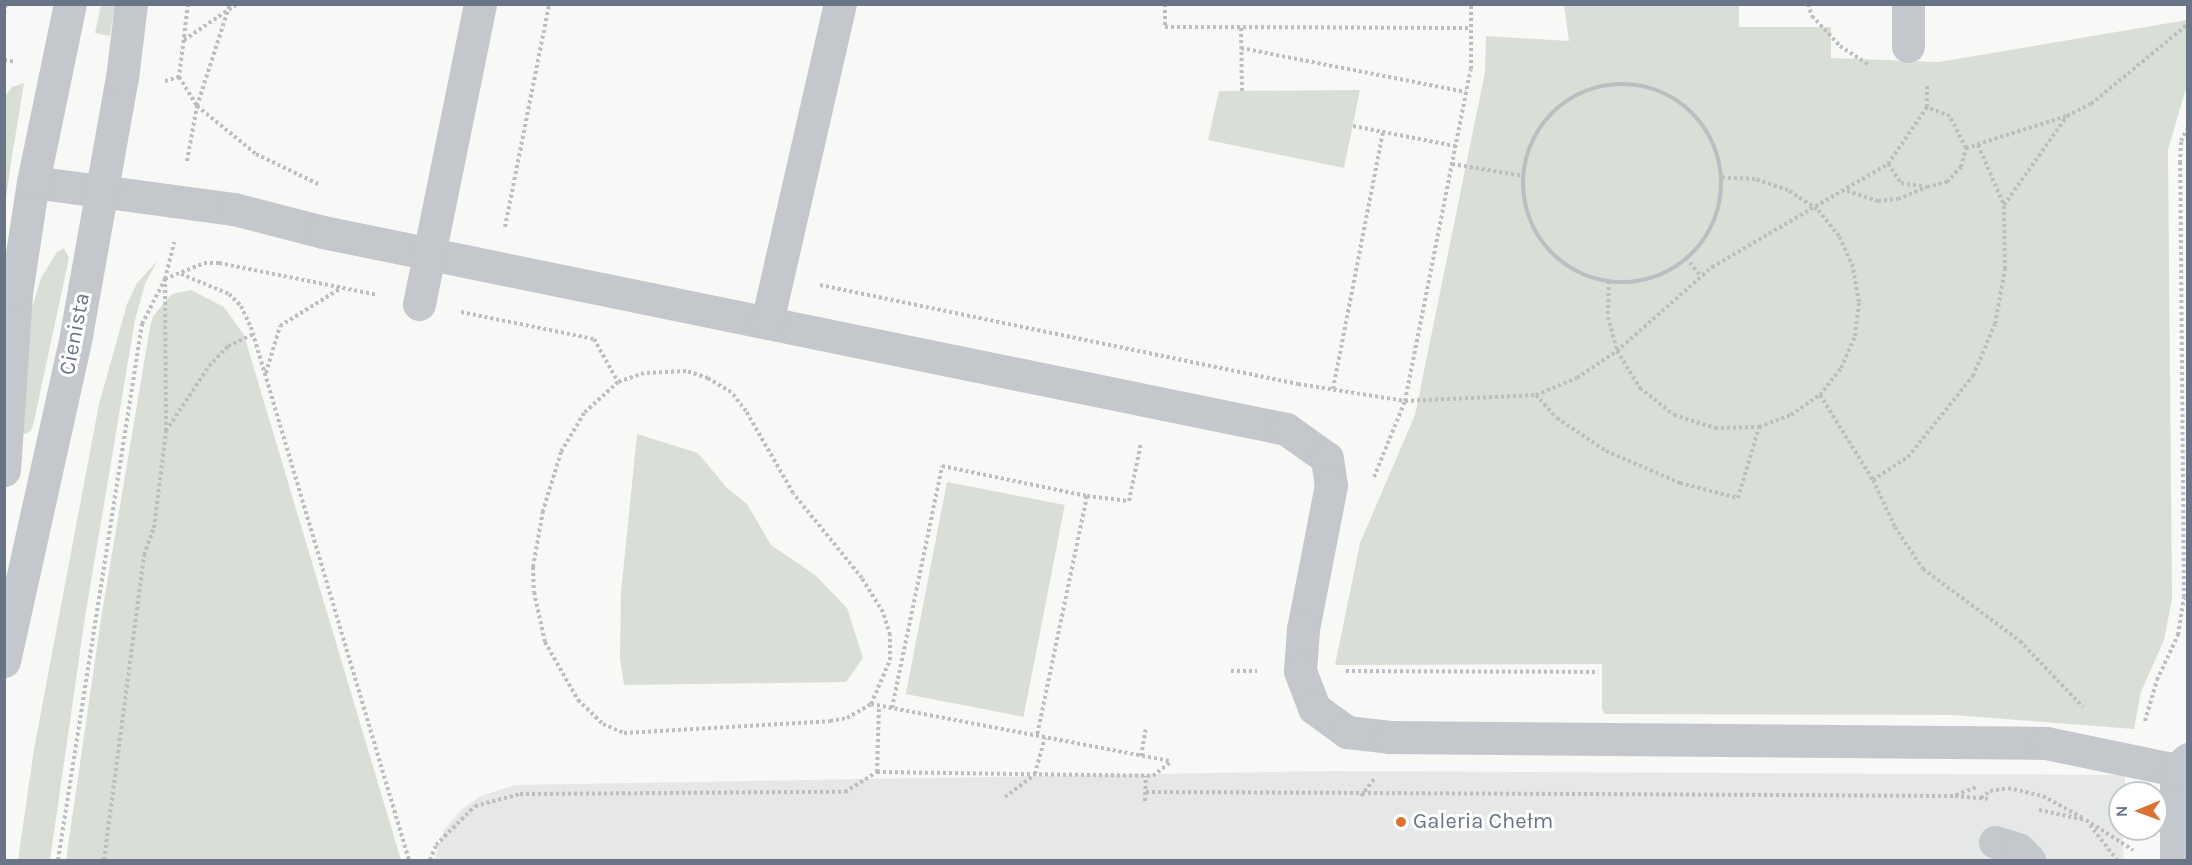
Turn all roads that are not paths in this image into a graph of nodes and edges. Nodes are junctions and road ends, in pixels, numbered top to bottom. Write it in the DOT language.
graph roads {
  1 [pos="70,4"];
  2 [pos="131,4"];
  3 [pos="480,4"];
  4 [pos="840,4"];
  5 [pos="1908,4"];
  6 [pos="1908,46"];
  7 [pos="33,182"];
  8 [pos="100,191"];
  9 [pos="430,252"];
  10 [pos="419,304"];
  11 [pos="768,322"];
  12 [pos="4,470"];
  13 [pos="4,661"];
  14 [pos="2182,765"];
  15 [pos="1995,842"];
  16 [pos="2029,861"];
  17 [pos="2176,861"];
  1 -- 7 [label="street"];
  2 -- 8 [label="street, Cienista"];
  3 -- 9 [label="street"];
  4 -- 11 [label="street"];
  5 -- 6 [label="street"];
  7 -- 8 [label="street"];
  7 -- 12 [label="street"];
  8 -- 9 [label="street"];
  8 -- 13 [label="street, Cienista"];
  9 -- 10 [label="street"];
  9 -- 11 [label="street"];
  11 -- 14 [label="street"];
  14 -- 17 [label="street"];
  15 -- 16 [label="street"];
}
